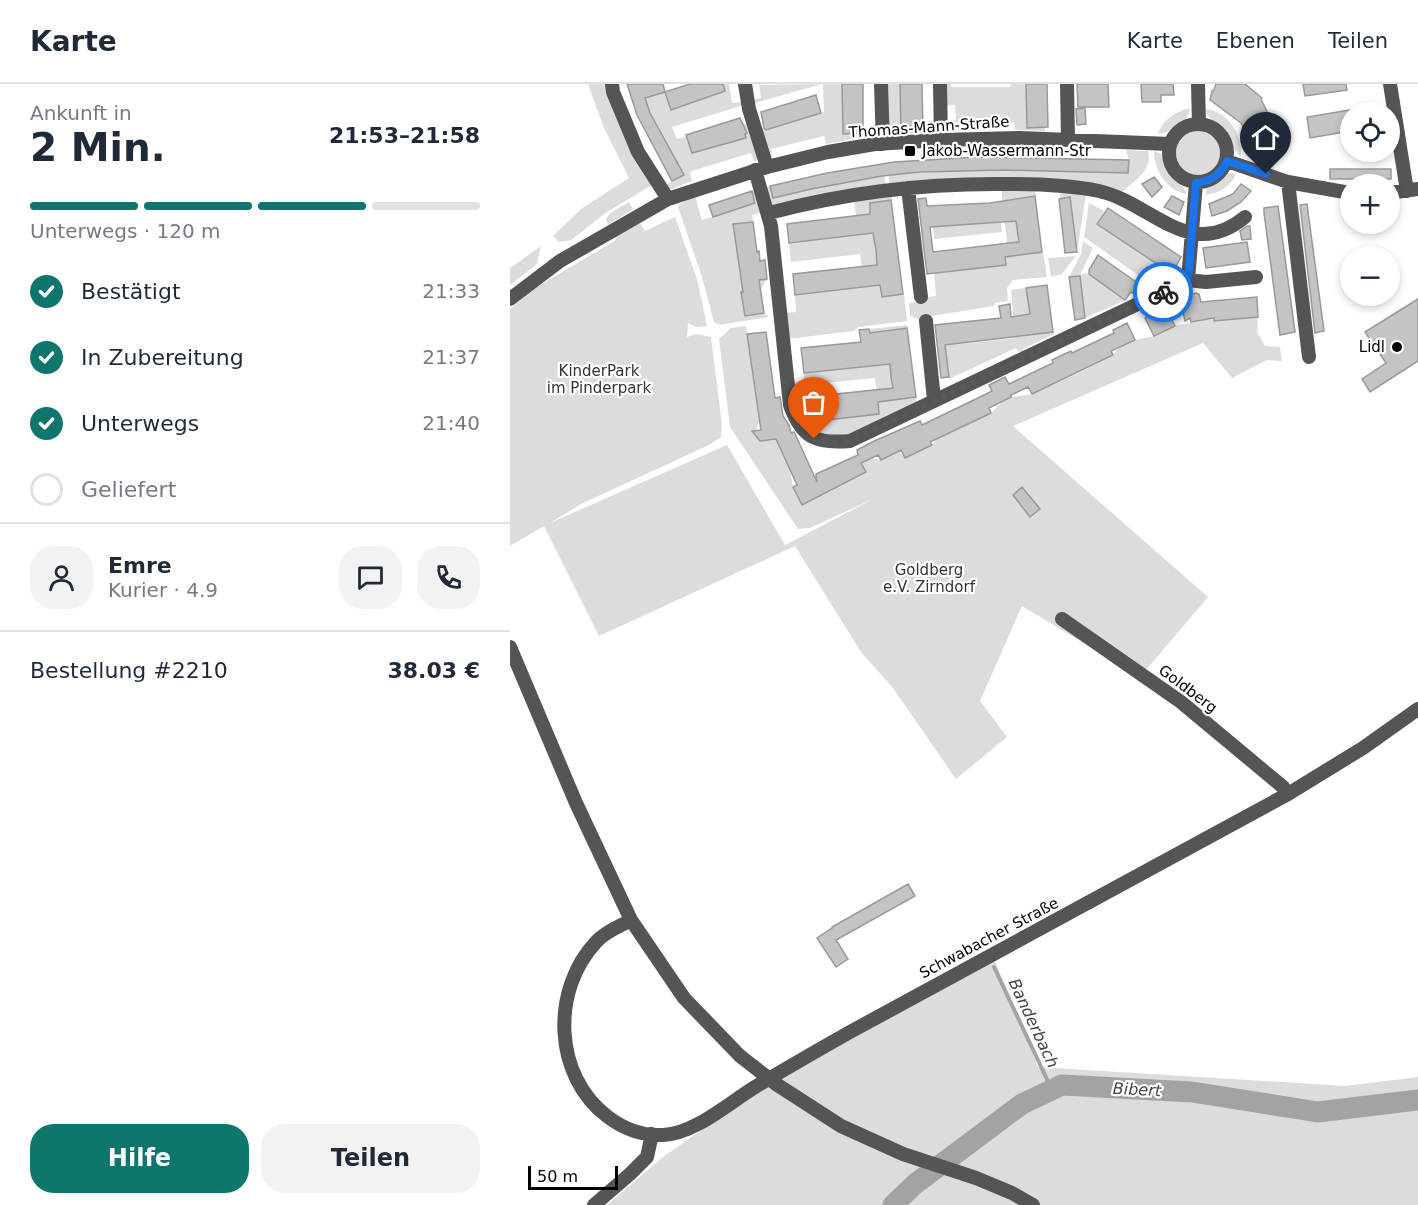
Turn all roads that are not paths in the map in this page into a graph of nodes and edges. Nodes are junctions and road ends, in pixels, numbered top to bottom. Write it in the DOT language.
graph roads {
  1 [pos="612,84"];
  2 [pos="744,84"];
  3 [pos="881,84"];
  4 [pos="940,84"];
  5 [pos="1067,84"];
  6 [pos="1198,84"];
  7 [pos="1390,84"];
  8 [pos="1198,124"];
  9 [pos="940,140"];
  10 [pos="1068,140"];
  11 [pos="883,144"];
  12 [pos="1170,144"];
  13 [pos="1227,161"];
  14 [pos="761,169"];
  15 [pos="1288,182"];
  16 [pos="1196,183"];
  17 [pos="908,188"];
  18 [pos="1412,190"];
  19 [pos="1340,191"];
  20 [pos="668,199"];
  21 [pos="769,213"];
  22 [pos="1245,217"];
  23 [pos="1193,233"];
  24 [pos="1256,278"];
  25 [pos="1188,280"];
  26 [pos="921,297"];
  27 [pos="510,299"];
  28 [pos="926,321"];
  29 [pos="1309,357"];
  30 [pos="934,400"];
  31 [pos="1062,619"];
  32 [pos="510,647"];
  33 [pos="1418,709"];
  34 [pos="1288,794"];
  35 [pos="631,920"];
  36 [pos="652,1134"];
  37 [pos="594,1205"];
  38 [pos="1033,1205"];
  1 -- 20 [label="street"];
  2 -- 14 [label="street"];
  3 -- 11 [label="street"];
  4 -- 9 [label="street"];
  5 -- 10 [label="street"];
  6 -- 8 [label="street"];
  7 -- 18 [label="street"];
  8 -- 12 [label="street"];
  8 -- 13 [label="street"];
  9 -- 10 [label="street, Thomas-Mann-Straße"];
  9 -- 11 [label="street, Thomas-Mann-Straße"];
  10 -- 12 [label="street, Thomas-Mann-Straße"];
  11 -- 14 [label="street, Thomas-Mann-Straße"];
  12 -- 16 [label="street"];
  13 -- 15 [label="street"];
  13 -- 16 [label="street"];
  14 -- 20 [label="street, Thomas-Mann-Straße"];
  14 -- 21 [label="street"];
  15 -- 19 [label="street"];
  15 -- 29 [label="street"];
  16 -- 23 [label="street"];
  17 -- 21 [label="street"];
  17 -- 23 [label="street"];
  17 -- 26 [label="street"];
  20 -- 27 [label="street, Thomas-Mann-Straße"];
  21 -- 30 [label="street"];
  22 -- 23 [label="street"];
  23 -- 25 [label="street"];
  24 -- 25 [label="street"];
  25 -- 30 [label="street"];
  28 -- 30 [label="street"];
  31 -- 34 [label="street, Goldberg"];
  32 -- 35 [label="street"];
  33 -- 34 [label="street, Schwabacher Straße"];
  34 -- 36 [label="street, Schwabacher Straße"];
  35 -- 36 [label="street"];
  35 -- 38 [label="street, bridge"];
  36 -- 37 [label="street"];
}
